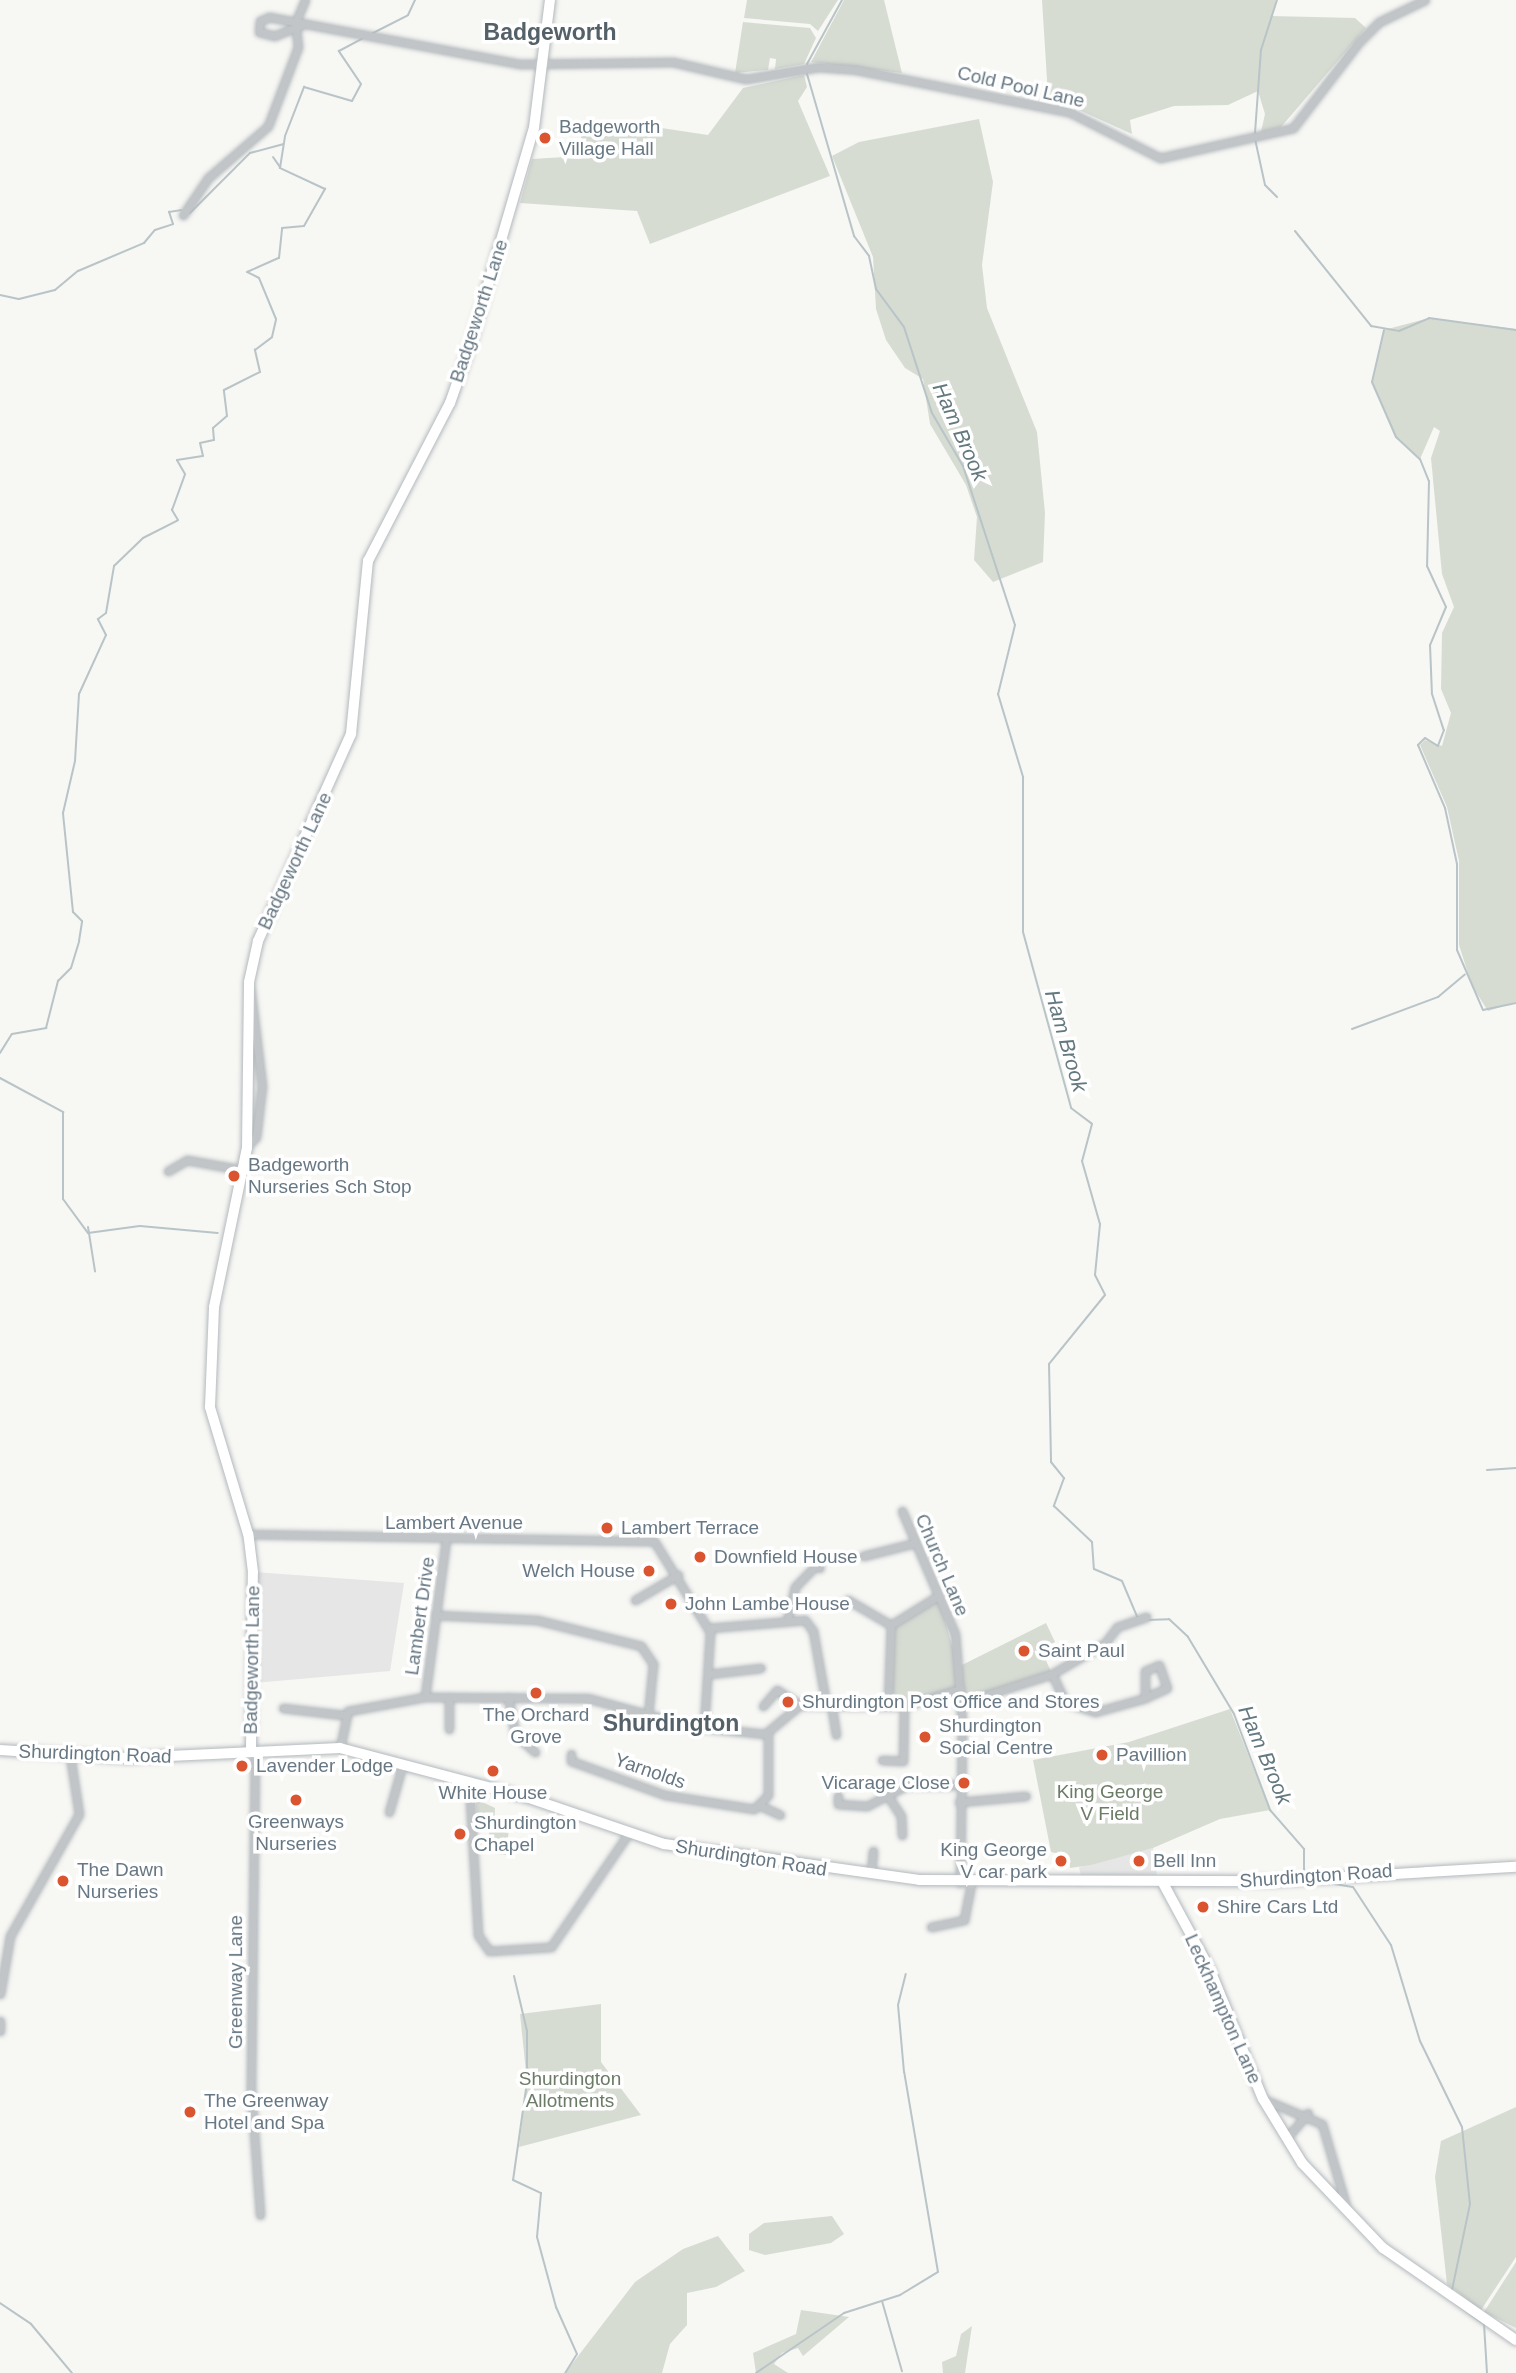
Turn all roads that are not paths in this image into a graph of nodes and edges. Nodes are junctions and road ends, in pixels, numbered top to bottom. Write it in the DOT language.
graph roads {
  1 [pos="305,0"];
  2 [pos="550,0"];
  3 [pos="1425,0"];
  4 [pos="299,25"];
  5 [pos="543,64"];
  6 [pos="186,209"];
  7 [pos="248,982"];
  8 [pos="247,1148"];
  9 [pos="243,1170"];
  10 [pos="168,1171"];
  11 [pos="902,1511"];
  12 [pos="248,1534"];
  13 [pos="446,1540"];
  14 [pos="915,1543"];
  15 [pos="863,1556"];
  16 [pos="816,1564"];
  17 [pos="678,1575"];
  18 [pos="938,1596"];
  19 [pos="635,1600"];
  20 [pos="848,1600"];
  21 [pos="435,1615"];
  22 [pos="788,1617"];
  23 [pos="1146,1617"];
  24 [pos="891,1625"];
  25 [pos="709,1628"];
  26 [pos="761,1668"];
  27 [pos="709,1674"];
  28 [pos="1052,1674"];
  29 [pos="960,1689"];
  30 [pos="449,1696"];
  31 [pos="425,1697"];
  32 [pos="508,1697"];
  33 [pos="1145,1698"];
  34 [pos="829,1703"];
  35 [pos="961,1703"];
  36 [pos="800,1705"];
  37 [pos="888,1705"];
  38 [pos="763,1706"];
  39 [pos="904,1706"];
  40 [pos="283,1708"];
  41 [pos="344,1715"];
  42 [pos="648,1716"];
  43 [pos="704,1728"];
  44 [pos="449,1730"];
  45 [pos="768,1733"];
  46 [pos="836,1735"];
  47 [pos="340,1748"];
  48 [pos="253,1750"];
  49 [pos="0,1751"];
  50 [pos="535,1752"];
  51 [pos="70,1755"];
  52 [pos="882,1760"];
  53 [pos="571,1762"];
  54 [pos="403,1763"];
  55 [pos="470,1782"];
  56 [pos="960,1786"];
  57 [pos="888,1796"];
  58 [pos="1026,1796"];
  59 [pos="959,1802"];
  60 [pos="761,1806"];
  61 [pos="389,1812"];
  62 [pos="780,1815"];
  63 [pos="837,1815"];
  64 [pos="628,1834"];
  65 [pos="902,1835"];
  66 [pos="873,1851"];
  67 [pos="1516,1867"];
  68 [pos="871,1875"];
  69 [pos="1163,1882"];
  70 [pos="966,1883"];
  71 [pos="931,1927"];
  72 [pos="0,1994"];
  73 [pos="0,2021"];
  74 [pos="0,2031"];
  75 [pos="1263,2099"];
  76 [pos="1308,2113"];
  77 [pos="1286,2139"];
  78 [pos="260,2215"];
  79 [pos="1349,2217"];
  80 [pos="1516,2340"];
  1 -- 4 [label="street"];
  2 -- 5 [label="street, Badgeworth Lane"];
  3 -- 5 [label="street, Cold Pool Lane"];
  4 -- 4 [label="street"];
  4 -- 5 [label="street"];
  4 -- 6 [label="street"];
  5 -- 7 [label="street, Badgeworth Lane"];
  7 -- 8 [label="street, Badgeworth Lane"];
  7 -- 8 [label="street"];
  8 -- 9 [label="street, Badgeworth Lane"];
  9 -- 10 [label="street"];
  9 -- 12 [label="street, Badgeworth Lane"];
  11 -- 14 [label="street, Church Lane"];
  12 -- 13 [label="street, Lambert Avenue"];
  12 -- 48 [label="street, Badgeworth Lane"];
  13 -- 17 [label="street, Lambert Avenue"];
  13 -- 21 [label="street, Lambert Drive"];
  14 -- 15 [label="street"];
  14 -- 18 [label="street, Church Lane"];
  16 -- 22 [label="street"];
  17 -- 19 [label="street"];
  17 -- 25 [label="street"];
  18 -- 24 [label="street"];
  18 -- 29 [label="street, Church Lane"];
  20 -- 24 [label="street"];
  21 -- 31 [label="street, Lambert Drive"];
  21 -- 42 [label="street"];
  22 -- 25 [label="street"];
  22 -- 34 [label="street"];
  23 -- 28 [label="street"];
  24 -- 37 [label="street"];
  25 -- 27 [label="street"];
  26 -- 27 [label="street"];
  27 -- 43 [label="street"];
  28 -- 33 [label="street"];
  28 -- 35 [label="street"];
  29 -- 35 [label="street, Church Lane"];
  29 -- 39 [label="street"];
  30 -- 31 [label="street"];
  30 -- 32 [label="street"];
  30 -- 44 [label="street"];
  31 -- 41 [label="street"];
  32 -- 42 [label="street"];
  32 -- 50 [label="street"];
  33 -- 33 [label="street"];
  34 -- 36 [label="street"];
  34 -- 37 [label="street"];
  34 -- 46 [label="street"];
  35 -- 56 [label="street, Church Lane"];
  36 -- 38 [label="street"];
  36 -- 45 [label="street"];
  37 -- 39 [label="street"];
  39 -- 52 [label="street"];
  40 -- 41 [label="street"];
  41 -- 47 [label="street"];
  42 -- 43 [label="street"];
  43 -- 45 [label="street"];
  45 -- 60 [label="street"];
  47 -- 48 [label="main road, Shurdington Road"];
  47 -- 54 [label="main road, Shurdington Road"];
  48 -- 51 [label="main road, Shurdington Road"];
  48 -- 78 [label="street, Greenway Lane"];
  49 -- 51 [label="main road, Shurdington Road"];
  51 -- 72 [label="street"];
  53 -- 60 [label="street, Yarnolds"];
  54 -- 55 [label="main road, Shurdington Road"];
  54 -- 61 [label="street"];
  55 -- 64 [label="main road, Shurdington Road"];
  55 -- 64 [label="street"];
  56 -- 57 [label="street"];
  56 -- 59 [label="street, Church Lane"];
  57 -- 63 [label="street"];
  57 -- 65 [label="street"];
  58 -- 59 [label="street"];
  59 -- 70 [label="street, Church Lane"];
  60 -- 62 [label="street, Yarnolds"];
  64 -- 68 [label="main road, Shurdington Road"];
  66 -- 68 [label="street"];
  67 -- 69 [label="main road, Shurdington Road"];
  68 -- 70 [label="main road, Shurdington Road"];
  69 -- 70 [label="main road, Shurdington Road"];
  69 -- 75 [label="street, Leckhampton Lane"];
  70 -- 71 [label="street, Church Lane"];
  73 -- 74 [label="street"];
  75 -- 76 [label="street, Leckhampton Lane"];
  75 -- 77 [label="street, Leckhampton Lane"];
  76 -- 77 [label="street"];
  76 -- 79 [label="street"];
  77 -- 79 [label="street, Leckhampton Lane"];
  79 -- 80 [label="street, Leckhampton Lane"];
}
